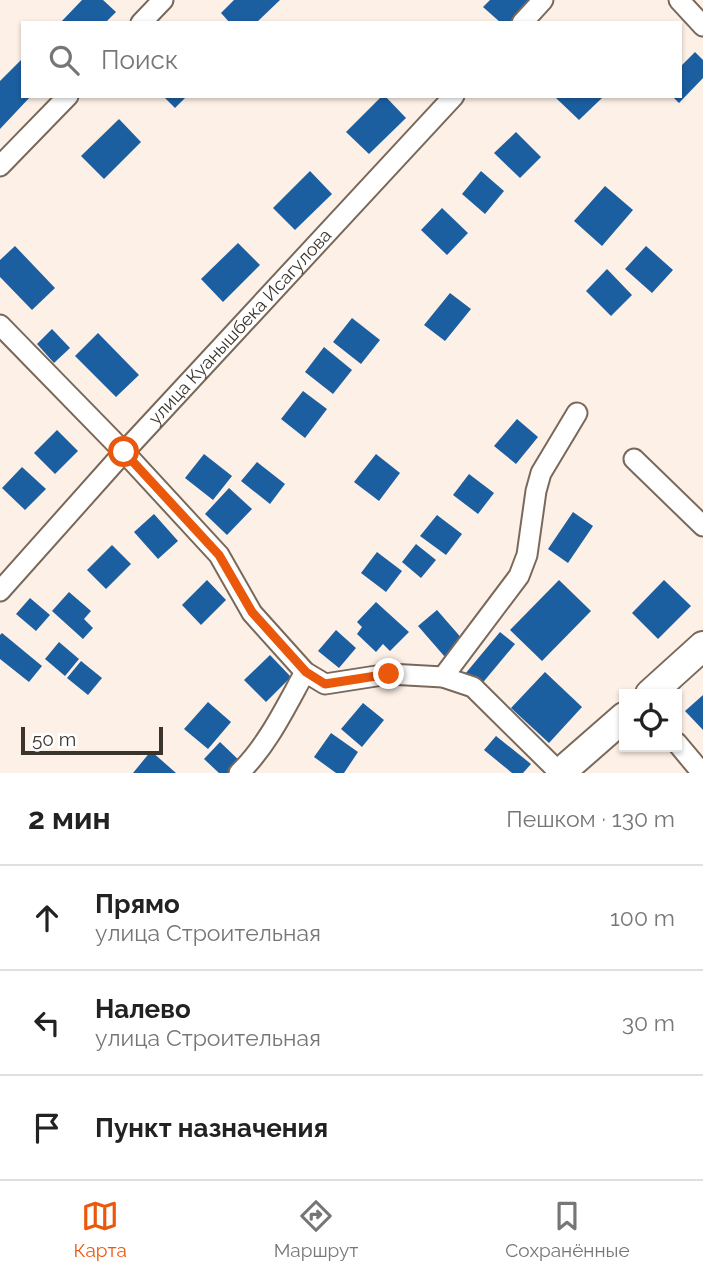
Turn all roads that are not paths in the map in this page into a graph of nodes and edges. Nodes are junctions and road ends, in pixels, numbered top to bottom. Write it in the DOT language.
graph roads {
  1 [pos="543,0"];
  2 [pos="680,0"];
  3 [pos="157,2"];
  4 [pos="143,21"];
  5 [pos="524,21"];
  6 [pos="703,26"];
  7 [pos="66,98"];
  8 [pos="452,98"];
  9 [pos="0,166"];
  10 [pos="0,325"];
  11 [pos="577,413"];
  12 [pos="124,452"];
  13 [pos="634,458"];
  14 [pos="703,526"];
  15 [pos="0,591"];
  16 [pos="703,646"];
  17 [pos="306,672"];
  18 [pos="443,677"];
  19 [pos="656,689"];
  20 [pos="619,721"];
  21 [pos="682,749"];
  22 [pos="239,773"];
  23 [pos="560,773"];
  24 [pos="702,773"];
  1 -- 5 [label="street"];
  2 -- 6 [label="street"];
  3 -- 4 [label="street"];
  7 -- 9 [label="street"];
  8 -- 12 [label="street, улица Куанышбека Исагулова"];
  10 -- 12 [label="street"];
  11 -- 18 [label="street"];
  12 -- 15 [label="street, улица Куанышбека Исагулова"];
  12 -- 17 [label="street"];
  13 -- 14 [label="street"];
  16 -- 19 [label="main road"];
  17 -- 18 [label="street"];
  17 -- 22 [label="street"];
  18 -- 23 [label="street"];
  20 -- 23 [label="main road"];
  21 -- 24 [label="street"];
}
